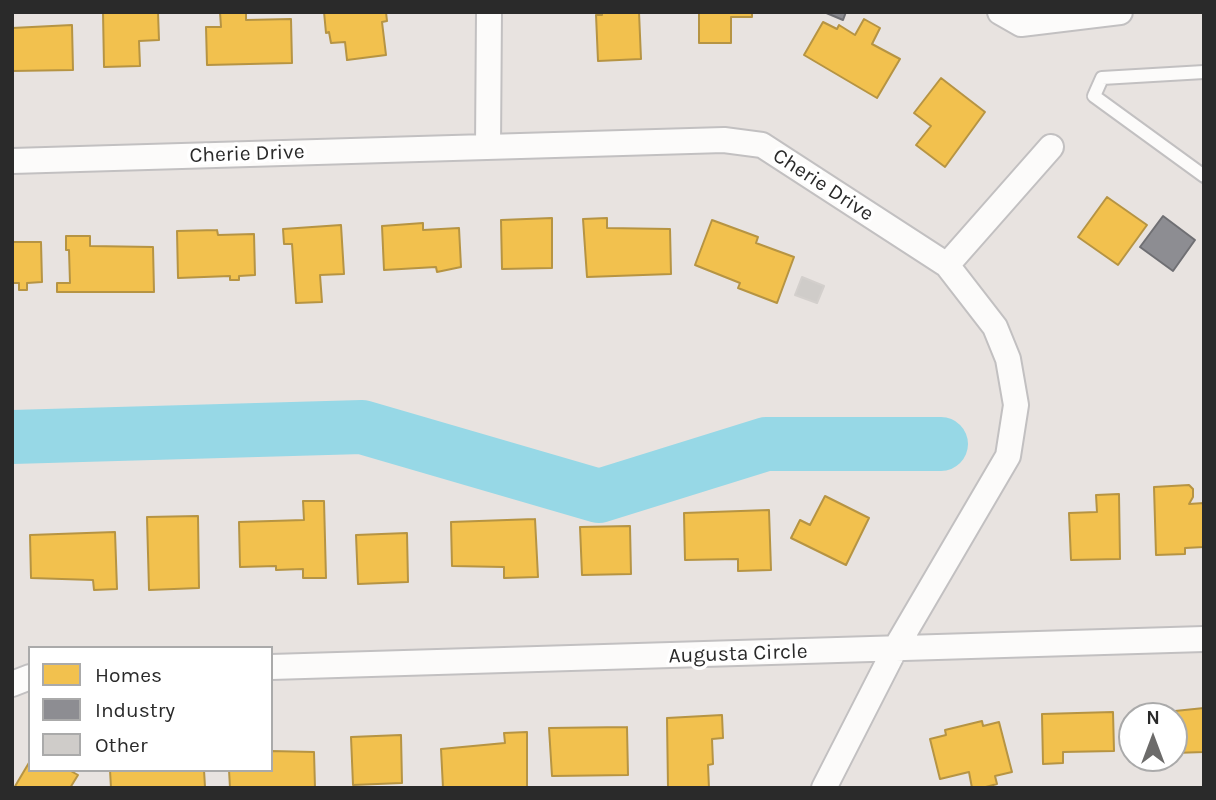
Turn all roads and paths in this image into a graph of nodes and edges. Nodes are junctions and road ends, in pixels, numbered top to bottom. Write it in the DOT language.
graph roads {
  1 [pos="489,12"];
  2 [pos="1000,12"];
  3 [pos="1121,12"];
  4 [pos="1204,72"];
  5 [pos="488,146"];
  6 [pos="1051,147"];
  7 [pos="12,161"];
  8 [pos="1204,176"];
  9 [pos="947,265"];
  10 [pos="1204,639"];
  11 [pos="895,649"];
  12 [pos="273,667"];
  13 [pos="824,788"];
  1 -- 5 [label="street"];
  2 -- 3 [label="street"];
  4 -- 8 [label="lane"];
  5 -- 7 [label="street, Cherie Drive"];
  5 -- 9 [label="street, Cherie Drive"];
  6 -- 9 [label="street"];
  9 -- 11 [label="street, Cherie Drive"];
  10 -- 11 [label="street, Augusta Circle"];
  11 -- 12 [label="street, Augusta Circle"];
  11 -- 13 [label="street, Cherie Drive"];
}
